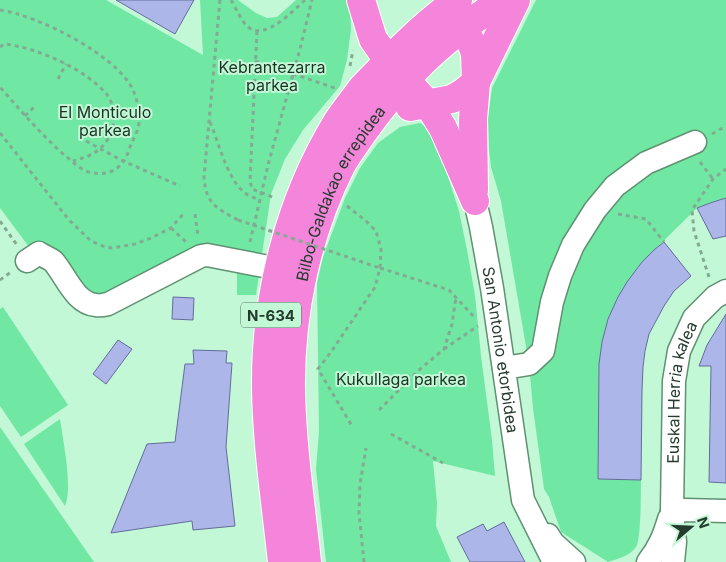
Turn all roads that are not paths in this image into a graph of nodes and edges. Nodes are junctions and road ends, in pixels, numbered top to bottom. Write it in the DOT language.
graph roads {
  1 [pos="503,0"];
  2 [pos="516,0"];
  3 [pos="367,5"];
  4 [pos="450,9"];
  5 [pos="397,70"];
  6 [pos="476,82"];
  7 [pos="352,89"];
  8 [pos="428,104"];
  9 [pos="362,134"];
  10 [pos="695,142"];
  11 [pos="475,201"];
  12 [pos="27,261"];
  13 [pos="279,268"];
  14 [pos="720,294"];
  15 [pos="504,368"];
  16 [pos="523,500"];
  17 [pos="672,511"];
  18 [pos="726,511"];
  19 [pos="282,562"];
  20 [pos="307,562"];
  21 [pos="554,562"];
  22 [pos="574,562"];
  23 [pos="648,562"];
  24 [pos="673,562"];
  1 -- 4 [label="highway, Bilbo-Galdakao errepidea / N-634"];
  2 -- 6 [label="highway"];
  3 -- 5 [label="highway"];
  3 -- 7 [label="highway"];
  4 -- 5 [label="highway, Bilbo-Galdakao errepidea / N-634"];
  4 -- 6 [label="highway"];
  5 -- 7 [label="highway, Bilbo-Galdakao errepidea / N-634"];
  5 -- 8 [label="highway"];
  5 -- 9 [label="highway, Bilbo-Galdakao errepidea / N-634"];
  6 -- 8 [label="highway"];
  6 -- 11 [label="highway"];
  7 -- 13 [label="highway, Bilbo-Galdakao errepidea / N-634"];
  8 -- 9 [label="highway"];
  8 -- 11 [label="highway"];
  9 -- 20 [label="highway, Bilbo-Galdakao errepidea / N-634"];
  10 -- 15 [label="street"];
  11 -- 15 [label="street, San Antonio etorbidea"];
  12 -- 13 [label="street"];
  13 -- 19 [label="highway, Bilbo-Galdakao errepidea / N-634"];
  14 -- 17 [label="street, Euskal Herria kalea"];
  15 -- 16 [label="street, San Antonio etorbidea"];
  16 -- 21 [label="street, San Antonio etorbidea"];
  16 -- 22 [label="street, San Antonio etorbidea"];
  17 -- 18 [label="street"];
  17 -- 23 [label="street, Euskal Herria kalea"];
  17 -- 24 [label="street, Euskal Herria kalea"];
}
